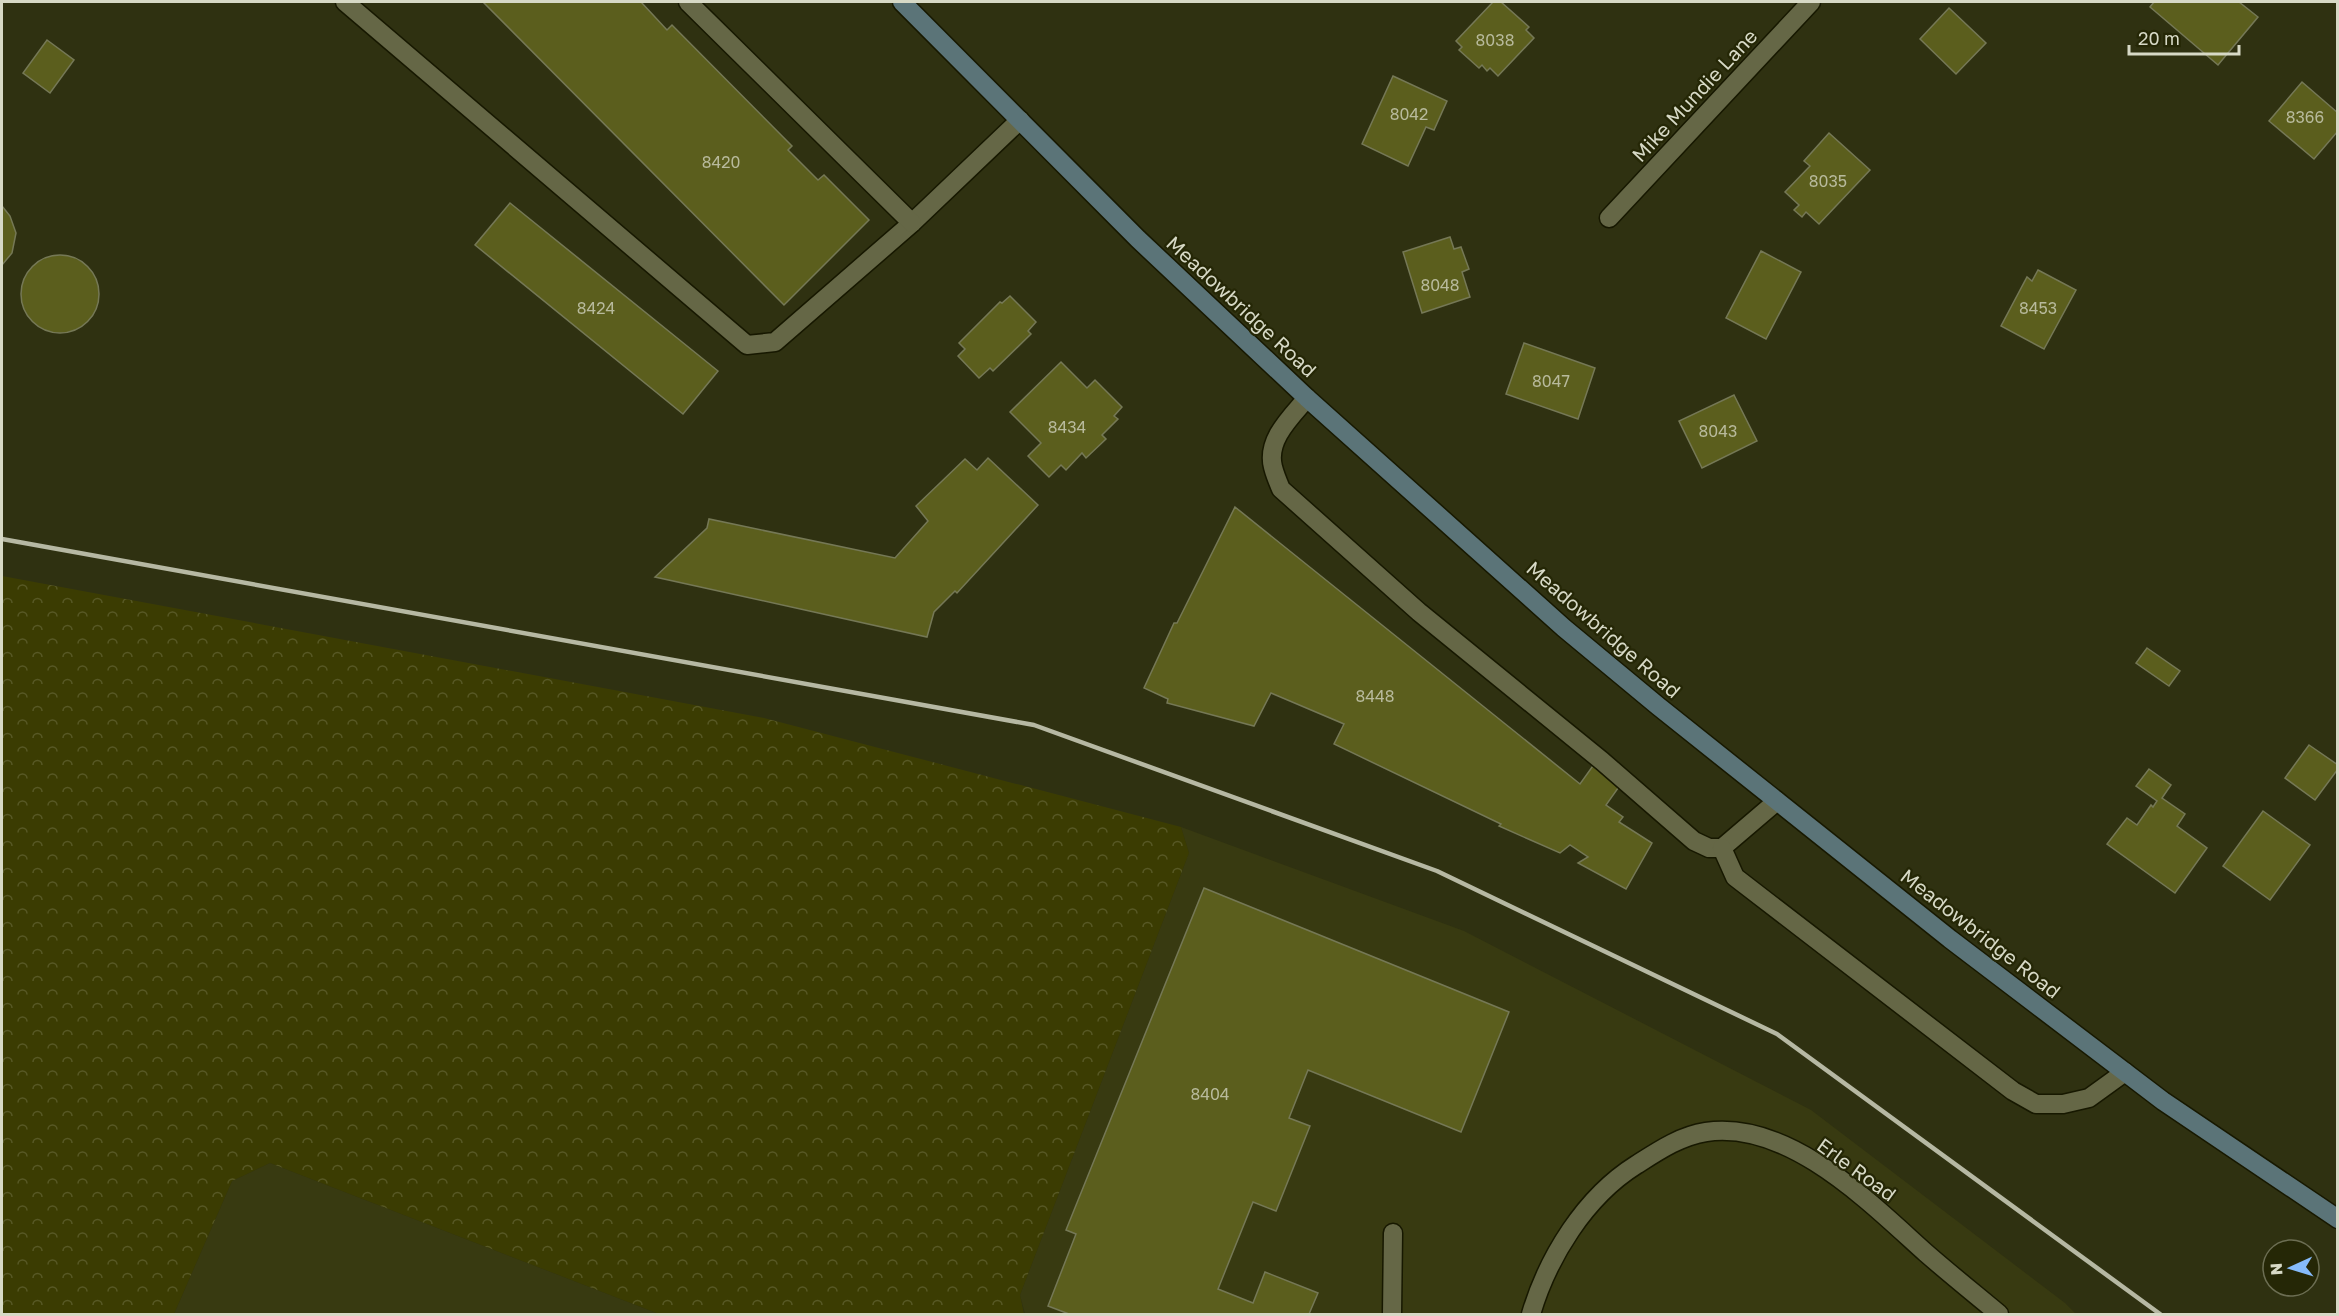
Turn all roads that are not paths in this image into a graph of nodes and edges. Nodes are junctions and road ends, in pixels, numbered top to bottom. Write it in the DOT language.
graph roads {
  1 [pos="345,2"];
  2 [pos="688,2"];
  3 [pos="902,2"];
  4 [pos="1811,2"];
  5 [pos="1020,120"];
  6 [pos="1609,218"];
  7 [pos="912,223"];
  8 [pos="1308,398"];
  9 [pos="1777,801"];
  10 [pos="1722,848"];
  11 [pos="2126,1072"];
  12 [pos="2337,1219"];
  13 [pos="1393,1233"];
  14 [pos="1392,1314"];
  15 [pos="1531,1314"];
  16 [pos="1999,1314"];
  1 -- 7 [label="street"];
  2 -- 7 [label="street"];
  3 -- 5 [label="main road, Meadowbridge Road"];
  4 -- 6 [label="street, Mike Mundie Lane"];
  5 -- 7 [label="street"];
  5 -- 8 [label="main road, Meadowbridge Road"];
  8 -- 9 [label="main road, Meadowbridge Road"];
  8 -- 10 [label="street"];
  9 -- 10 [label="street"];
  9 -- 11 [label="main road, Meadowbridge Road"];
  10 -- 11 [label="street"];
  11 -- 12 [label="main road, Meadowbridge Road"];
  13 -- 14 [label="street"];
  15 -- 16 [label="street, Erle Road"];
}
